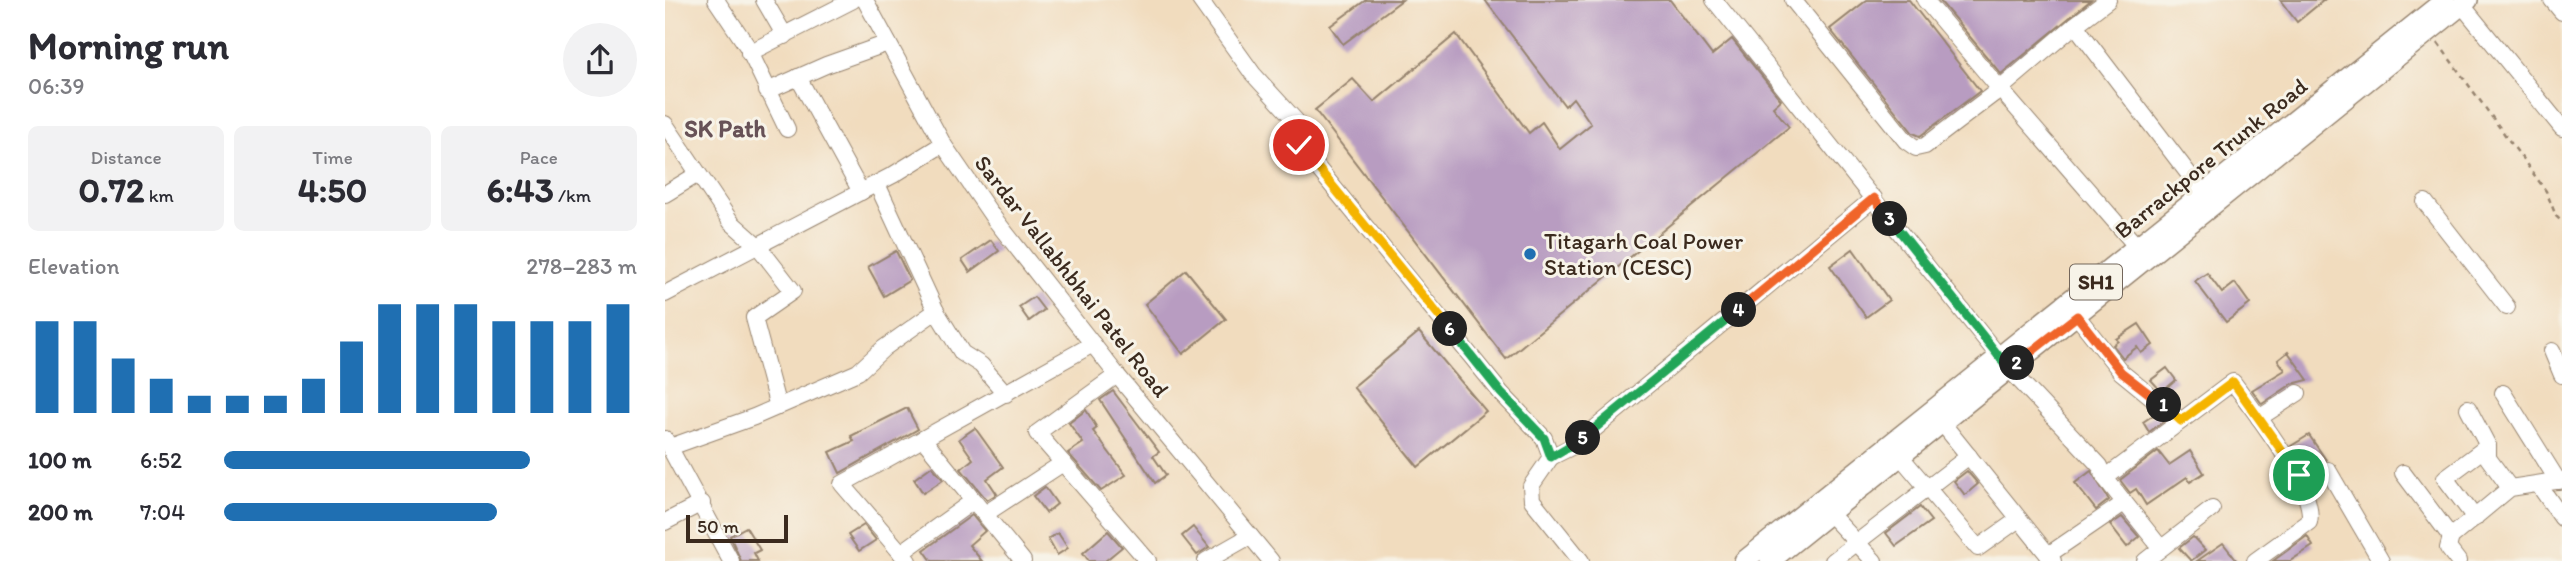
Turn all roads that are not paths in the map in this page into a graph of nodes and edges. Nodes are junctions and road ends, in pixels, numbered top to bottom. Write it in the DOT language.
graph roads {
  1 [pos="716,0"];
  2 [pos="764,0"];
  3 [pos="853,0"];
  4 [pos="866,0"];
  5 [pos="1200,0"];
  6 [pos="1714,0"];
  7 [pos="1793,0"];
  8 [pos="1925,0"];
  9 [pos="2108,0"];
  10 [pos="2552,0"];
  11 [pos="2458,2"];
  12 [pos="2562,12"];
  13 [pos="2075,25"];
  14 [pos="785,36"];
  15 [pos="888,43"];
  16 [pos="749,53"];
  17 [pos="798,77"];
  18 [pos="2000,89"];
  19 [pos="767,91"];
  20 [pos="665,124"];
  21 [pos="2562,128"];
  22 [pos="787,129"];
  23 [pos="943,144"];
  24 [pos="698,174"];
  25 [pos="877,184"];
  26 [pos="861,192"];
  27 [pos="665,194"];
  28 [pos="2204,194"];
  29 [pos="1874,198"];
  30 [pos="2425,202"];
  31 [pos="758,246"];
  32 [pos="2138,248"];
  33 [pos="665,294"];
  34 [pos="2507,307"];
  35 [pos="936,311"];
  36 [pos="2077,316"];
  37 [pos="1093,344"];
  38 [pos="2552,351"];
  39 [pos="2005,363"];
  40 [pos="1117,375"];
  41 [pos="2562,375"];
  42 [pos="2298,393"];
  43 [pos="2503,393"];
  44 [pos="1006,394"];
  45 [pos="778,407"];
  46 [pos="2469,408"];
  47 [pos="2259,418"];
  48 [pos="2181,421"];
  49 [pos="1943,424"];
  50 [pos="923,439"];
  51 [pos="666,441"];
  52 [pos="2488,446"];
  53 [pos="1969,456"];
  54 [pos="1551,457"];
  55 [pos="1901,457"];
  56 [pos="1063,463"];
  57 [pos="2403,473"];
  58 [pos="2105,478"];
  59 [pos="2560,480"];
  60 [pos="2538,484"];
  61 [pos="2509,488"];
  62 [pos="1928,489"];
  63 [pos="2301,489"];
  64 [pos="974,501"];
  65 [pos="702,503"];
  66 [pos="2124,503"];
  67 [pos="2212,509"];
  68 [pos="985,514"];
  69 [pos="1830,514"];
  70 [pos="2475,518"];
  71 [pos="2562,518"];
  72 [pos="2019,519"];
  73 [pos="665,522"];
  74 [pos="1250,536"];
  75 [pos="2451,537"];
  76 [pos="1856,542"];
  77 [pos="2160,547"];
  78 [pos="904,557"];
  79 [pos="2050,558"];
  80 [pos="2373,558"];
  81 [pos="728,560"];
  82 [pos="1023,561"];
  83 [pos="1148,561"];
  84 [pos="1206,561"];
  85 [pos="1271,561"];
  86 [pos="1581,561"];
  87 [pos="1744,561"];
  88 [pos="1770,561"];
  89 [pos="1833,561"];
  90 [pos="1874,561"];
  91 [pos="2145,561"];
  92 [pos="2255,561"];
  93 [pos="2458,561"];
  1 -- 16 [label="street"];
  2 -- 14 [label="street"];
  3 -- 14 [label="street"];
  4 -- 15 [label="street, Sardar Vallabhbhai Patel Road"];
  5 -- 54 [label="street"];
  6 -- 29 [label="street"];
  7 -- 18 [label="street"];
  8 -- 18 [label="street"];
  9 -- 13 [label="street"];
  10 -- 12 [label="street"];
  11 -- 21 [label="street"];
  11 -- 28 [label="main road, Barrackpore Trunk Road / SH1"];
  11 -- 36 [label="main road, Barrackpore Trunk Road / SH1"];
  13 -- 18 [label="street"];
  13 -- 28 [label="street"];
  14 -- 16 [label="street"];
  15 -- 17 [label="street"];
  15 -- 23 [label="street, Sardar Vallabhbhai Patel Road"];
  16 -- 19 [label="street"];
  17 -- 19 [label="street"];
  17 -- 26 [label="street"];
  18 -- 32 [label="street"];
  19 -- 22 [label="street"];
  20 -- 24 [label="street"];
  23 -- 25 [label="street"];
  23 -- 37 [label="street, Sardar Vallabhbhai Patel Road"];
  24 -- 27 [label="street"];
  24 -- 31 [label="street"];
  25 -- 26 [label="street"];
  25 -- 35 [label="street"];
  26 -- 31 [label="street"];
  28 -- 32 [label="main road, Barrackpore Trunk Road / SH1"];
  29 -- 39 [label="street"];
  29 -- 54 [label="street"];
  30 -- 34 [label="street"];
  31 -- 33 [label="street"];
  31 -- 45 [label="street"];
  32 -- 39 [label="main road, Barrackpore Trunk Road / SH1"];
  35 -- 44 [label="street"];
  35 -- 45 [label="street"];
  36 -- 39 [label="main road, Barrackpore Trunk Road / SH1"];
  36 -- 48 [label="street"];
  37 -- 40 [label="street, Sardar Vallabhbhai Patel Road"];
  37 -- 44 [label="street"];
  38 -- 41 [label="street"];
  39 -- 49 [label="main road, Barrackpore Trunk Road / SH1"];
  39 -- 58 [label="street"];
  39 -- 87 [label="main road, Barrackpore Trunk Road / SH1"];
  40 -- 56 [label="street"];
  40 -- 74 [label="street, Sardar Vallabhbhai Patel Road"];
  42 -- 47 [label="street"];
  43 -- 59 [label="street"];
  44 -- 50 [label="street"];
  45 -- 51 [label="street"];
  46 -- 52 [label="street"];
  47 -- 48 [label="street"];
  47 -- 63 [label="street"];
  48 -- 58 [label="street"];
  49 -- 53 [label="street"];
  49 -- 55 [label="main road, Barrackpore Trunk Road / SH1"];
  50 -- 64 [label="street"];
  50 -- 78 [label="street"];
  51 -- 65 [label="street"];
  52 -- 61 [label="street"];
  52 -- 70 [label="street"];
  53 -- 62 [label="street"];
  53 -- 72 [label="street"];
  54 -- 86 [label="street"];
  55 -- 62 [label="street"];
  55 -- 69 [label="main road, Barrackpore Trunk Road / SH1"];
  56 -- 68 [label="street"];
  56 -- 83 [label="street"];
  57 -- 75 [label="street"];
  58 -- 66 [label="street"];
  59 -- 60 [label="street"];
  60 -- 61 [label="street"];
  60 -- 71 [label="street"];
  61 -- 70 [label="street"];
  62 -- 72 [label="street"];
  62 -- 76 [label="street"];
  63 -- 80 [label="street"];
  63 -- 92 [label="street"];
  64 -- 68 [label="street"];
  64 -- 78 [label="street"];
  65 -- 73 [label="street"];
  65 -- 81 [label="street"];
  66 -- 77 [label="street"];
  66 -- 79 [label="street"];
  67 -- 77 [label="street"];
  68 -- 82 [label="street"];
  69 -- 76 [label="street"];
  69 -- 88 [label="main road, Barrackpore Trunk Road / SH1"];
  70 -- 75 [label="street"];
  72 -- 79 [label="street"];
  74 -- 84 [label="street"];
  74 -- 85 [label="street, Sardar Vallabhbhai Patel Road"];
  75 -- 93 [label="street"];
  76 -- 89 [label="street"];
  76 -- 90 [label="street"];
  77 -- 91 [label="street"];
}
